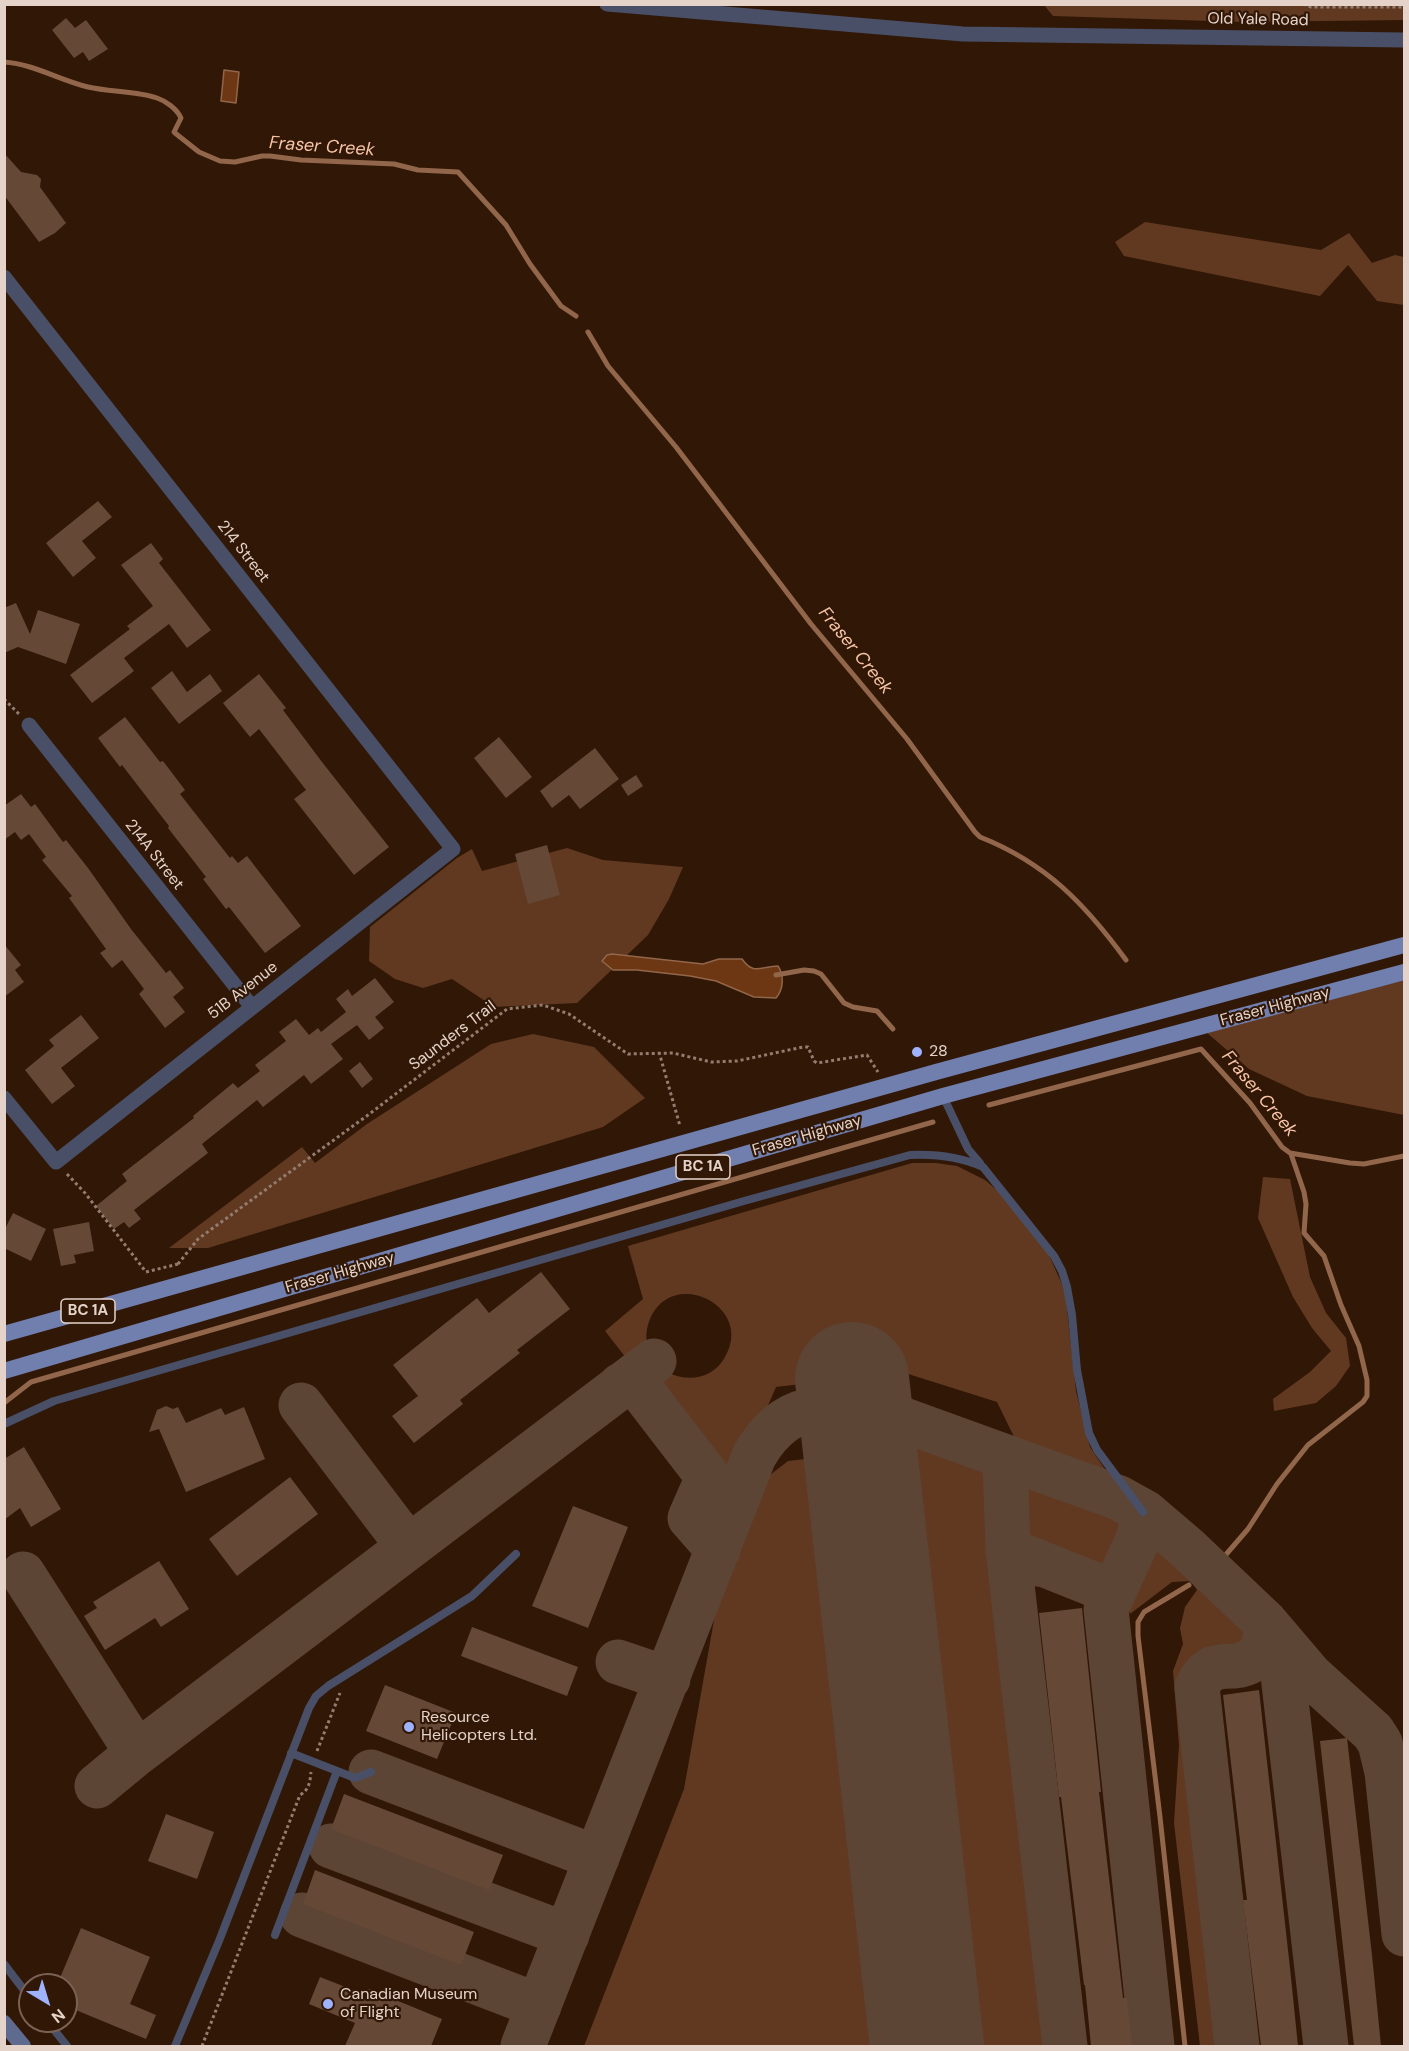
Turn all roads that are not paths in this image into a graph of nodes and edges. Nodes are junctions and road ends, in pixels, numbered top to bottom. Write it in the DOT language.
graph roads {
  1 [pos="607,4"];
  2 [pos="1404,40"];
  3 [pos="4,277"];
  4 [pos="29,725"];
  5 [pos="453,849"];
  6 [pos="1404,945"];
  7 [pos="1404,972"];
  8 [pos="252,1007"];
  9 [pos="943,1096"];
  10 [pos="4,1098"];
  11 [pos="10,1117"];
  12 [pos="982,1167"];
  13 [pos="4,1334"];
  14 [pos="4,1371"];
  15 [pos="4,1424"];
  16 [pos="1143,1512"];
  17 [pos="516,1554"];
  18 [pos="291,1753"];
  19 [pos="337,1771"];
  20 [pos="371,1772"];
  21 [pos="275,1935"];
  22 [pos="4,1964"];
  23 [pos="18,1982"];
  24 [pos="4,2023"];
  25 [pos="57,2033"];
  26 [pos="23,2046"];
  27 [pos="67,2046"];
  28 [pos="175,2046"];
  1 -- 2 [label="street, Old Yale Road"];
  3 -- 5 [label="street, 214 Street"];
  4 -- 8 [label="street, 214A Street"];
  5 -- 8 [label="street, 51B Avenue"];
  6 -- 13 [label="main road, Fraser Highway / BC 1A"];
  7 -- 9 [label="main road, Fraser Highway / BC 1A"];
  8 -- 11 [label="street, 51B Avenue"];
  9 -- 12 [label="lane"];
  9 -- 14 [label="main road, Fraser Highway / BC 1A"];
  10 -- 11 [label="street"];
  12 -- 15 [label="lane"];
  12 -- 16 [label="lane"];
  17 -- 18 [label="lane"];
  18 -- 19 [label="lane"];
  18 -- 28 [label="lane"];
  19 -- 20 [label="lane"];
  19 -- 21 [label="lane"];
  22 -- 23 [label="lane"];
  24 -- 26 [label="main road"];
  25 -- 27 [label="lane"];
}
